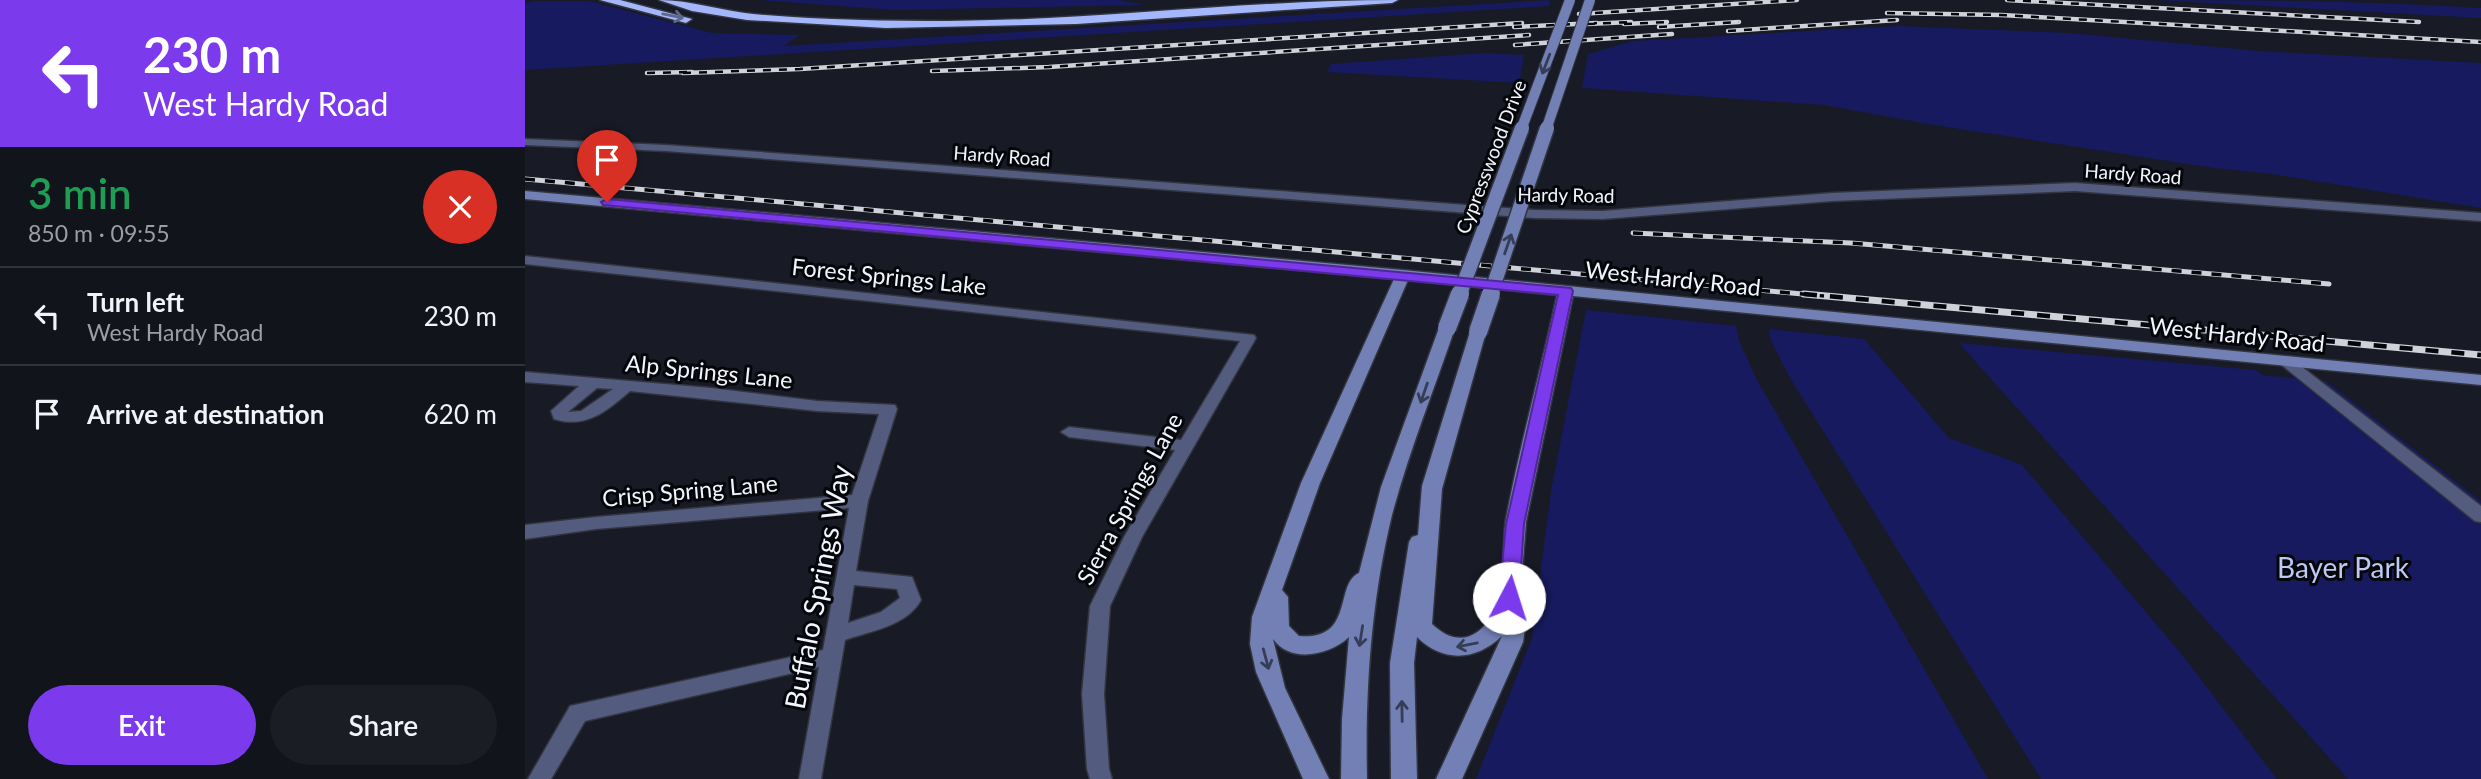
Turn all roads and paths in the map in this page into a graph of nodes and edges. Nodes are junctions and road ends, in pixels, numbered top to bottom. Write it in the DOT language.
graph roads {
  1 [pos="606,0"];
  2 [pos="665,0"];
  3 [pos="1265,0"];
  4 [pos="1392,0"];
  5 [pos="1570,0"];
  6 [pos="1590,0"];
  7 [pos="717,6"];
  8 [pos="1085,19"];
  9 [pos="525,142"];
  10 [pos="525,195"];
  11 [pos="2481,217"];
  12 [pos="525,260"];
  13 [pos="1403,275"];
  14 [pos="1566,291"];
  15 [pos="1249,338"];
  16 [pos="2288,363"];
  17 [pos="525,377"];
  18 [pos="2481,380"];
  19 [pos="592,384"];
  20 [pos="626,386"];
  21 [pos="889,409"];
  22 [pos="1069,432"];
  23 [pos="1187,446"];
  24 [pos="1432,486"];
  25 [pos="859,501"];
  26 [pos="2481,516"];
  27 [pos="525,532"];
  28 [pos="1376,541"];
  29 [pos="1278,569"];
  30 [pos="845,577"];
  31 [pos="1509,598"];
  32 [pos="832,645"];
  33 [pos="539,779"];
  34 [pos="810,779"];
  35 [pos="1101,779"];
  36 [pos="1316,779"];
  37 [pos="1354,779"];
  38 [pos="1404,779"];
  39 [pos="1449,779"];
  1 -- 8 [label="highway, one-way"];
  2 -- 7 [label="highway"];
  3 -- 7 [label="highway"];
  4 -- 8 [label="highway"];
  5 -- 28 [label="main road, Cypresswood Drive, one-way, bridge"];
  24 -- 6 [label="main road, Cypresswood Drive, one-way, bridge"];
  7 -- 8 [label="highway"];
  9 -- 11 [label="street, Hardy Road"];
  10 -- 13 [label="main road, West Hardy Road"];
  12 -- 15 [label="street, Forest Springs Lake"];
  13 -- 14 [label="main road, West Hardy Road"];
  13 -- 29 [label="main road"];
  14 -- 16 [label="main road, West Hardy Road"];
  14 -- 31 [label="main road"];
  15 -- 23 [label="street, Sierra Springs Lane"];
  16 -- 18 [label="main road, West Hardy Road"];
  16 -- 26 [label="street"];
  17 -- 19 [label="street, Alp Springs Lane"];
  19 -- 20 [label="street, Alp Springs Lane"];
  19 -- 20 [label="street"];
  20 -- 21 [label="street, Alp Springs Lane"];
  21 -- 25 [label="street, Buffalo Springs Way"];
  22 -- 23 [label="street"];
  23 -- 35 [label="street, Sierra Springs Lane"];
  31 -- 24 [label="main road, one-way"];
  38 -- 24 [label="main road, one-way"];
  25 -- 27 [label="street, Crisp Spring Lane"];
  25 -- 30 [label="street, Buffalo Springs Way"];
  28 -- 29 [label="main road"];
  28 -- 37 [label="main road, one-way"];
  29 -- 36 [label="main road, one-way"];
  30 -- 32 [label="street, Buffalo Springs Way"];
  30 -- 32 [label="street"];
  31 -- 39 [label="main road"];
  32 -- 33 [label="street"];
  32 -- 34 [label="street, Buffalo Springs Way"];
}
